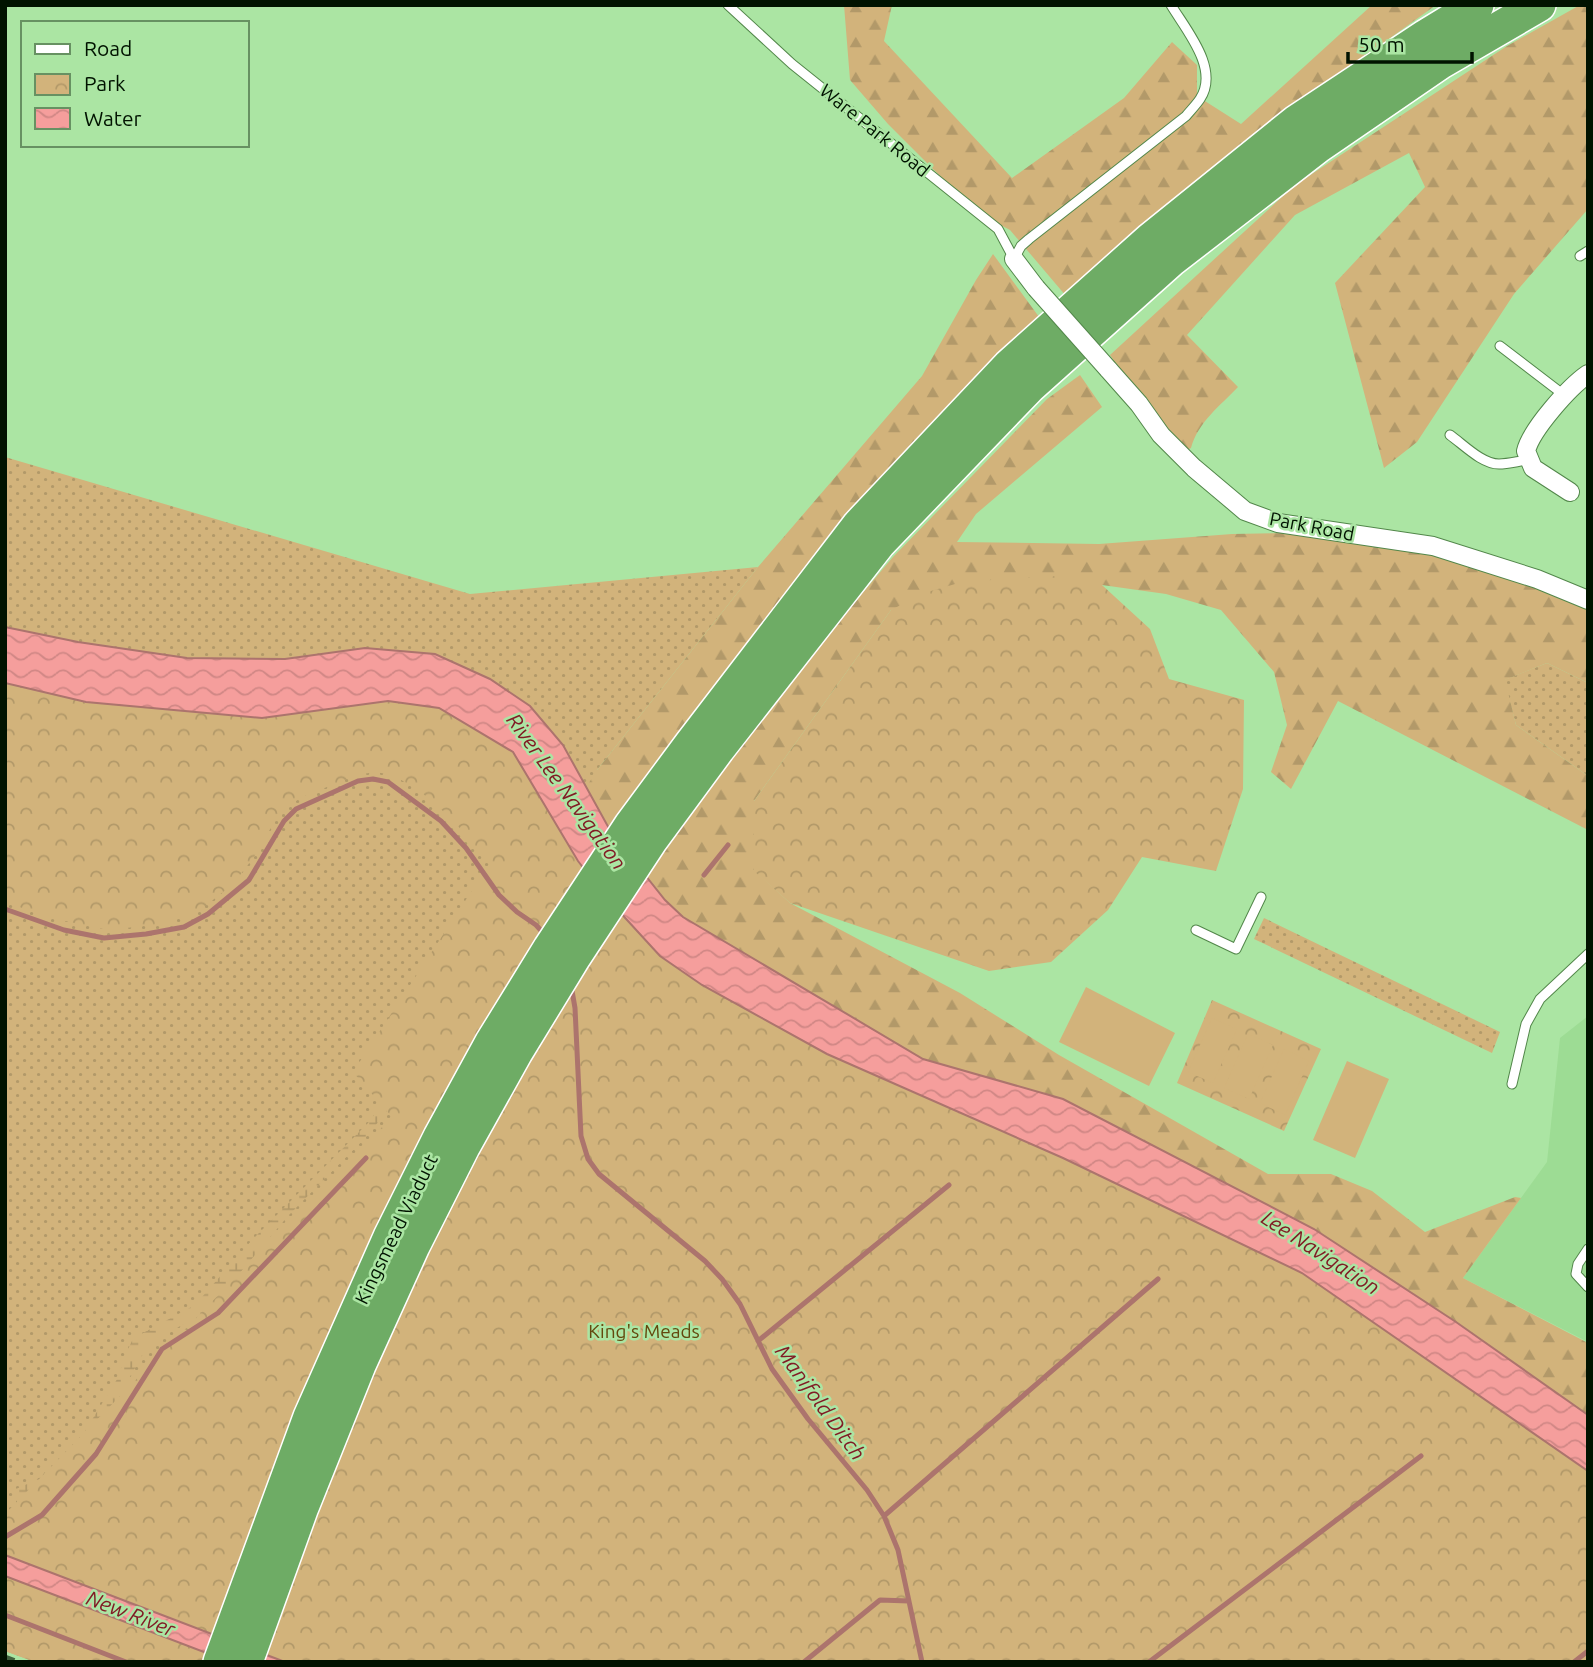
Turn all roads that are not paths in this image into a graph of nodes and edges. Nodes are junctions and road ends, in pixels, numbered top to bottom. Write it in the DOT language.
graph roads {
  1 [pos="728,5"];
  2 [pos="1171,5"];
  3 [pos="1477,5"];
  4 [pos="1539,5"];
  5 [pos="1014,259"];
  6 [pos="1500,346"];
  7 [pos="1588,374"];
  8 [pos="1564,395"];
  9 [pos="1450,435"];
  10 [pos="1528,460"];
  11 [pos="1570,492"];
  12 [pos="1588,600"];
  13 [pos="641,833"];
  14 [pos="1261,897"];
  15 [pos="1196,930"];
  16 [pos="1588,954"];
  17 [pos="1512,1084"];
  18 [pos="1588,1249"];
  19 [pos="1588,1287"];
  20 [pos="220,1662"];
  21 [pos="247,1662"];
  1 -- 5 [label="lane, Ware Park Road"];
  2 -- 5 [label="lane"];
  3 -- 13 [label="highway"];
  4 -- 13 [label="highway"];
  5 -- 12 [label="street, Park Road, bridge"];
  6 -- 8 [label="lane"];
  7 -- 8 [label="street"];
  8 -- 10 [label="street"];
  9 -- 10 [label="lane"];
  10 -- 11 [label="street"];
  13 -- 20 [label="highway, Kingsmead Viaduct"];
  13 -- 21 [label="highway, Kingsmead Viaduct"];
  14 -- 15 [label="lane"];
  16 -- 17 [label="lane"];
  18 -- 19 [label="lane"];
}
